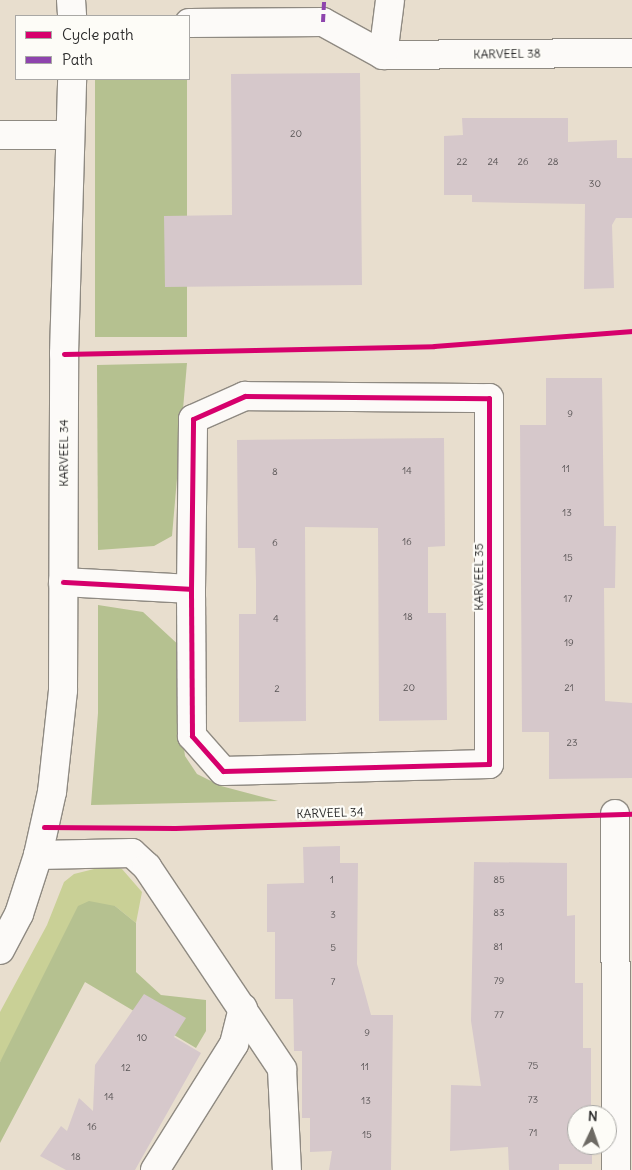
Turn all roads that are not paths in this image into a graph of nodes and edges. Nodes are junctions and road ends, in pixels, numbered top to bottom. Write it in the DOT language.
graph roads {
  1 [pos="71,0"];
  2 [pos="390,0"];
  3 [pos="323,11"];
  4 [pos="72,15"];
  5 [pos="190,23"];
  6 [pos="632,53"];
  7 [pos="383,55"];
  8 [pos="72,80"];
  9 [pos="0,135"];
  10 [pos="69,135"];
  11 [pos="63,582"];
  12 [pos="192,589"];
  13 [pos="615,814"];
  14 [pos="38,855"];
  15 [pos="0,950"];
  16 [pos="243,1008"];
  17 [pos="624,1021"];
  18 [pos="155,1170"];
  19 [pos="287,1170"];
  20 [pos="616,1170"];
  1 -- 4 [label="street"];
  2 -- 7 [label="street"];
  3 -- 5 [label="street, KARVEEL 38"];
  3 -- 7 [label="street, KARVEEL 38"];
  6 -- 7 [label="street, KARVEEL 38"];
  8 -- 10 [label="street, KARVEEL 34"];
  9 -- 10 [label="street"];
  10 -- 11 [label="street, KARVEEL 34"];
  11 -- 12 [label="street"];
  11 -- 14 [label="street, KARVEEL 34"];
  12 -- 12 [label="street, KARVEEL 35"];
  13 -- 17 [label="street"];
  14 -- 15 [label="street, KARVEEL 34"];
  14 -- 16 [label="street"];
  16 -- 18 [label="street"];
  16 -- 19 [label="street"];
  17 -- 20 [label="street"];
}
